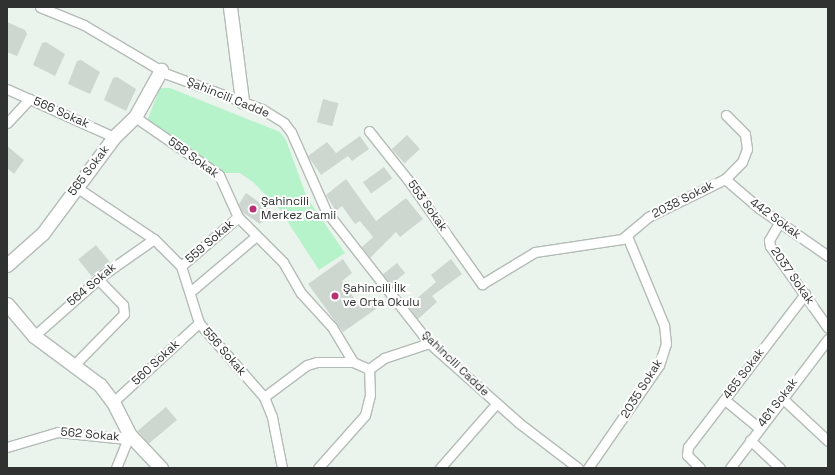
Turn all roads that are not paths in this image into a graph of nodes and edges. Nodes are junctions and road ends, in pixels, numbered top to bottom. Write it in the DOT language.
graph roads {
  1 [pos="40,7"];
  2 [pos="230,7"];
  3 [pos="161,70"];
  4 [pos="7,89"];
  5 [pos="29,99"];
  6 [pos="242,101"];
  7 [pos="726,116"];
  8 [pos="135,117"];
  9 [pos="7,123"];
  10 [pos="369,130"];
  11 [pos="114,137"];
  12 [pos="725,179"];
  13 [pos="76,187"];
  14 [pos="238,218"];
  15 [pos="779,223"];
  16 [pos="627,236"];
  17 [pos="255,237"];
  18 [pos="154,239"];
  19 [pos="828,256"];
  20 [pos="7,265"];
  21 [pos="181,266"];
  22 [pos="98,279"];
  23 [pos="482,284"];
  24 [pos="190,292"];
  25 [pos="805,294"];
  26 [pos="7,304"];
  27 [pos="198,323"];
  28 [pos="828,328"];
  29 [pos="34,336"];
  30 [pos="828,339"];
  31 [pos="429,343"];
  32 [pos="352,362"];
  33 [pos="75,364"];
  34 [pos="369,369"];
  35 [pos="264,397"];
  36 [pos="782,398"];
  37 [pos="725,400"];
  38 [pos="113,402"];
  39 [pos="497,404"];
  40 [pos="759,428"];
  41 [pos="128,436"];
  42 [pos="750,440"];
  43 [pos="828,441"];
  44 [pos="7,447"];
  45 [pos="116,468"];
  46 [pos="161,468"];
  47 [pos="282,468"];
  48 [pos="318,468"];
  49 [pos="440,468"];
  50 [pos="578,468"];
  51 [pos="588,468"];
  52 [pos="700,468"];
  53 [pos="730,468"];
  54 [pos="780,468"];
  1 -- 3 [label="street, Şahincili Cadde"];
  2 -- 6 [label="street"];
  3 -- 6 [label="street, Şahincili Cadde"];
  3 -- 8 [label="street, 565 Sokak"];
  4 -- 5 [label="street, 566 Sokak"];
  5 -- 9 [label="street"];
  5 -- 11 [label="street, 566 Sokak"];
  6 -- 31 [label="street, Şahincili Cadde"];
  7 -- 12 [label="street, 2038 Sokak"];
  8 -- 11 [label="street, 565 Sokak"];
  8 -- 14 [label="street, 558 Sokak"];
  10 -- 23 [label="street, 553 Sokak"];
  11 -- 13 [label="street, 565 Sokak"];
  12 -- 15 [label="street, 442 Sokak"];
  12 -- 16 [label="street, 2038 Sokak"];
  13 -- 18 [label="street, 556 Sokak"];
  13 -- 20 [label="street, 565 Sokak"];
  14 -- 17 [label="street, 558 Sokak"];
  14 -- 21 [label="street, 559 Sokak"];
  15 -- 19 [label="street, 442 Sokak"];
  15 -- 25 [label="street, 2037 Sokak"];
  16 -- 23 [label="street, 2038 Sokak"];
  16 -- 51 [label="street, 2035 Sokak"];
  17 -- 24 [label="street"];
  17 -- 32 [label="street, 558 Sokak"];
  18 -- 21 [label="street, 556 Sokak"];
  18 -- 22 [label="street, 564 Sokak"];
  21 -- 24 [label="street, 556 Sokak"];
  22 -- 29 [label="street, 564 Sokak"];
  22 -- 33 [label="street"];
  24 -- 27 [label="street, 556 Sokak"];
  25 -- 28 [label="street, 2037 Sokak"];
  25 -- 37 [label="street, 465 Sokak"];
  26 -- 29 [label="street"];
  27 -- 35 [label="street, 556 Sokak"];
  27 -- 38 [label="street, 560 Sokak"];
  29 -- 33 [label="street"];
  30 -- 36 [label="street, 461 Sokak"];
  31 -- 34 [label="street"];
  31 -- 39 [label="street, Şahincili Cadde"];
  32 -- 34 [label="street"];
  32 -- 35 [label="street"];
  33 -- 38 [label="street"];
  34 -- 48 [label="street"];
  35 -- 47 [label="street, 556 Sokak"];
  36 -- 40 [label="street, 461 Sokak"];
  36 -- 43 [label="street"];
  37 -- 40 [label="street"];
  37 -- 52 [label="street, 465 Sokak"];
  38 -- 41 [label="street"];
  39 -- 49 [label="street"];
  39 -- 50 [label="street, Şahincili Cadde"];
  40 -- 42 [label="street, 461 Sokak"];
  41 -- 44 [label="street, 562 Sokak"];
  41 -- 45 [label="street"];
  41 -- 46 [label="street"];
  42 -- 53 [label="street, 461 Sokak"];
  42 -- 54 [label="street"];
}
